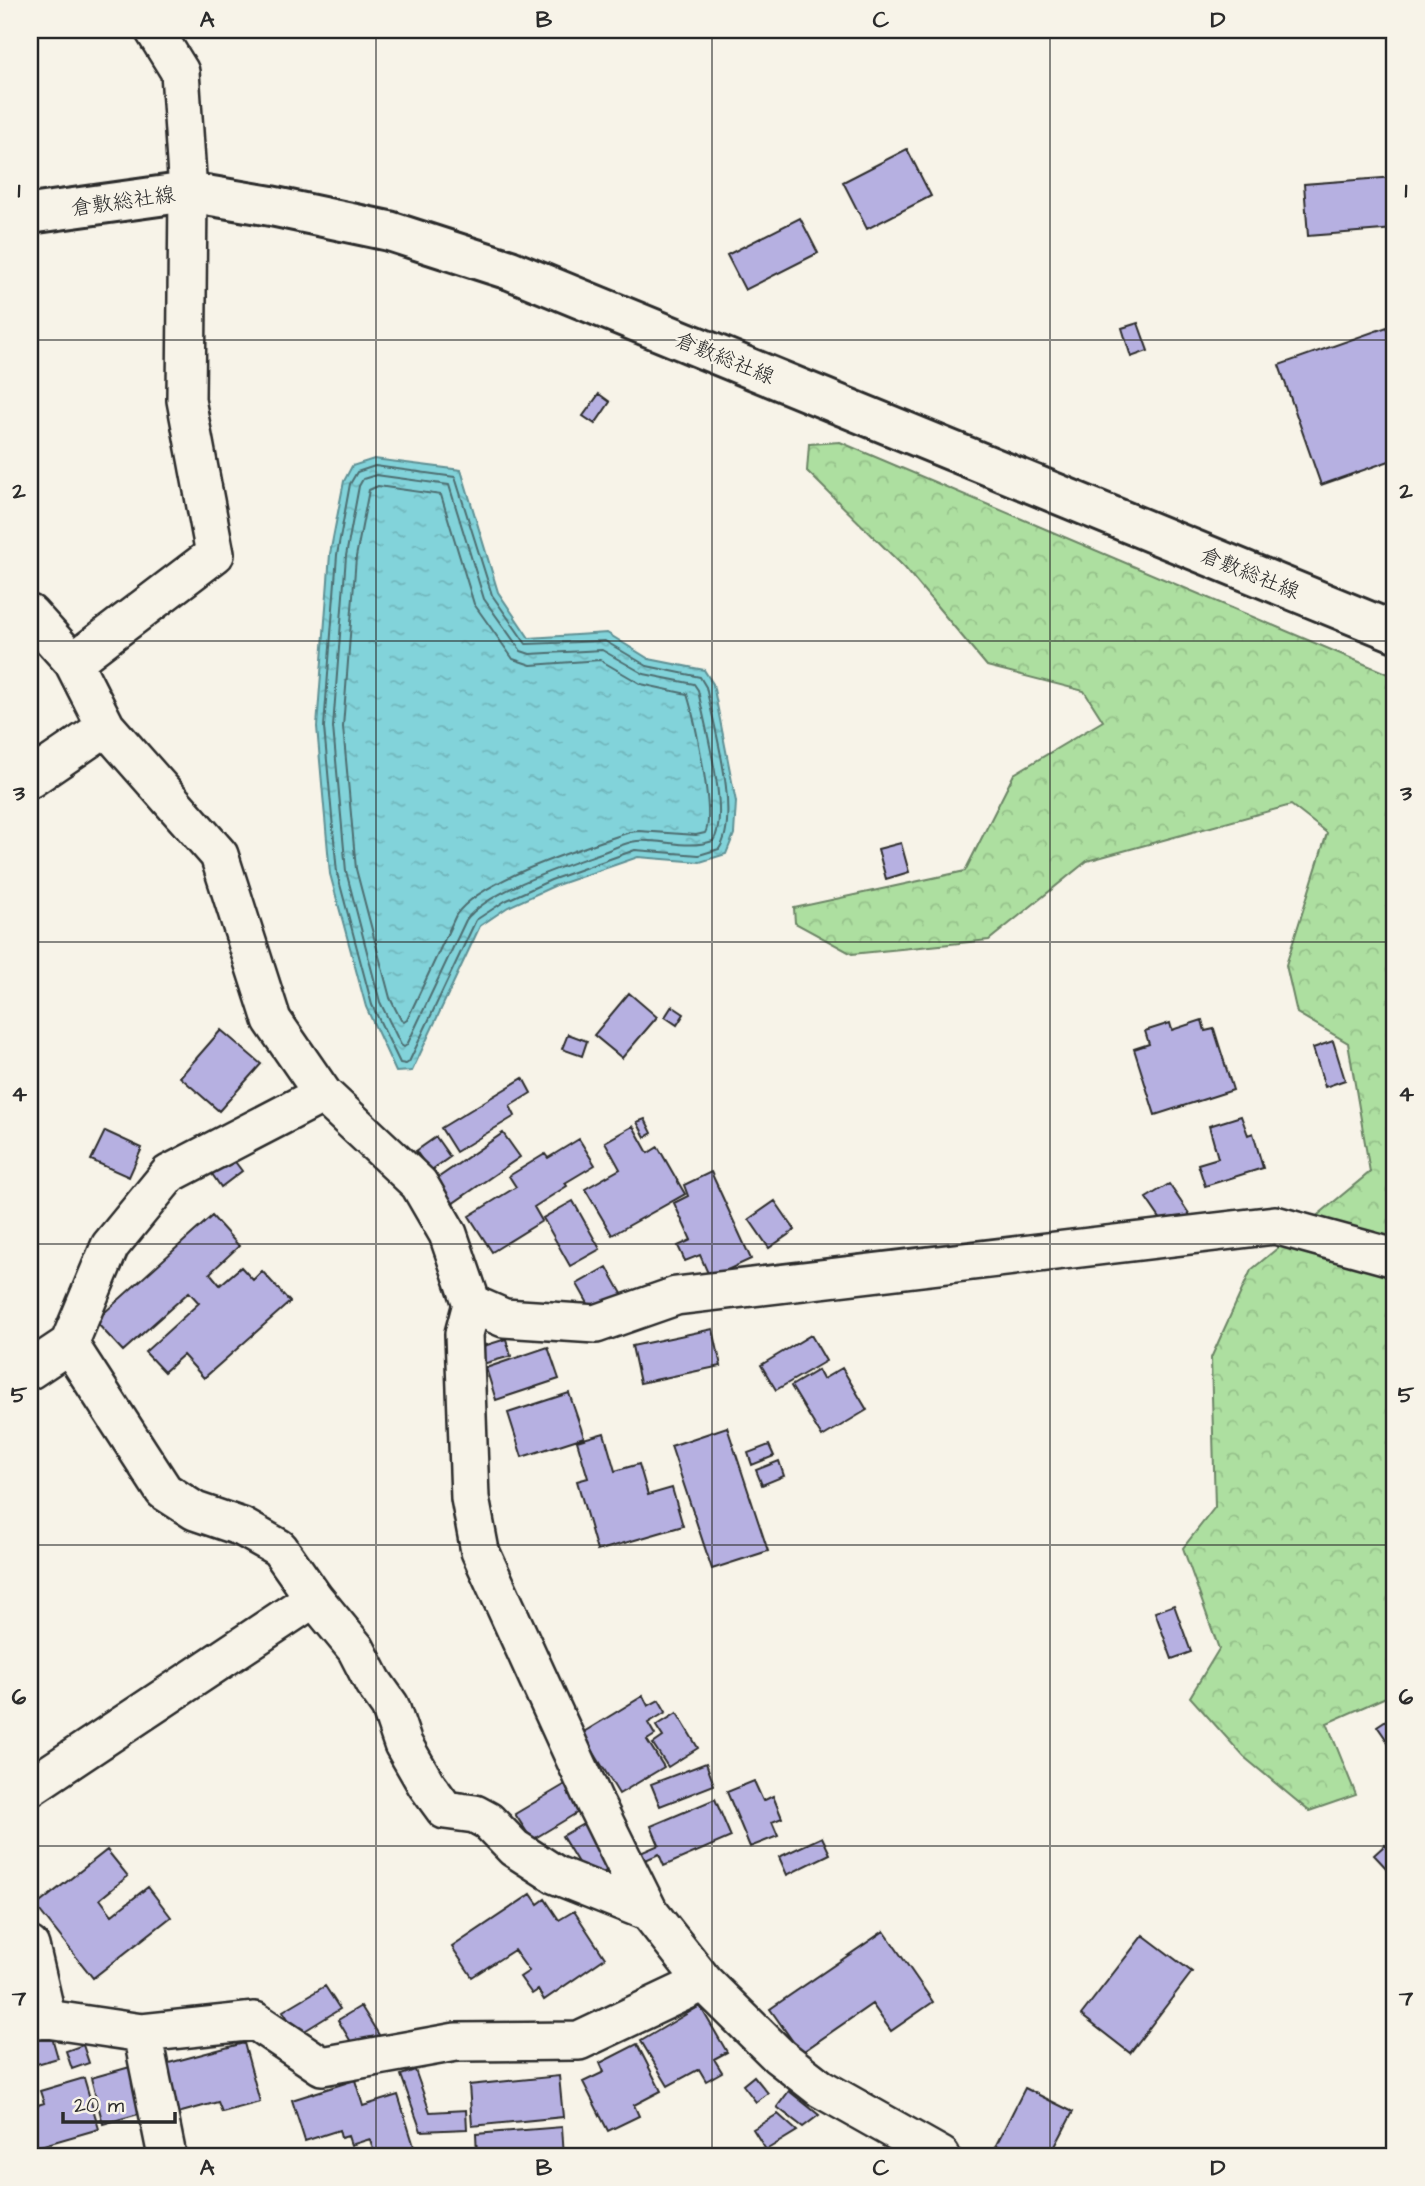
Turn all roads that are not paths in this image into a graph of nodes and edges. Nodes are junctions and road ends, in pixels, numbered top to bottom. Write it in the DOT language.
graph roads {
  1 [pos="154,30"];
  2 [pos="188,192"];
  3 [pos="30,214"];
  4 [pos="30,614"];
  5 [pos="1395,632"];
  6 [pos="73,662"];
  7 [pos="106,727"];
  8 [pos="30,779"];
  9 [pos="323,1094"];
  10 [pos="1395,1258"];
  11 [pos="472,1304"];
  12 [pos="69,1344"];
  13 [pos="30,1370"];
  14 [pos="314,1598"];
  15 [pos="30,1787"];
  16 [pos="649,1912"];
  17 [pos="30,1946"];
  18 [pos="704,1982"];
  19 [pos="38,2020"];
  20 [pos="142,2033"];
  21 [pos="167,2156"];
  22 [pos="942,2156"];
  1 -- 2 [label="street"];
  2 -- 3 [label="main road, 倉敷総社線"];
  2 -- 5 [label="main road, 倉敷総社線"];
  2 -- 6 [label="street"];
  4 -- 6 [label="street"];
  6 -- 7 [label="street"];
  7 -- 8 [label="street"];
  7 -- 9 [label="street"];
  9 -- 11 [label="street"];
  9 -- 12 [label="street"];
  10 -- 11 [label="street"];
  11 -- 16 [label="street"];
  12 -- 13 [label="street"];
  12 -- 14 [label="street"];
  14 -- 15 [label="street"];
  14 -- 16 [label="street"];
  16 -- 18 [label="street"];
  17 -- 19 [label="street"];
  18 -- 20 [label="street"];
  18 -- 22 [label="street"];
  19 -- 20 [label="street"];
  20 -- 21 [label="street"];
}
